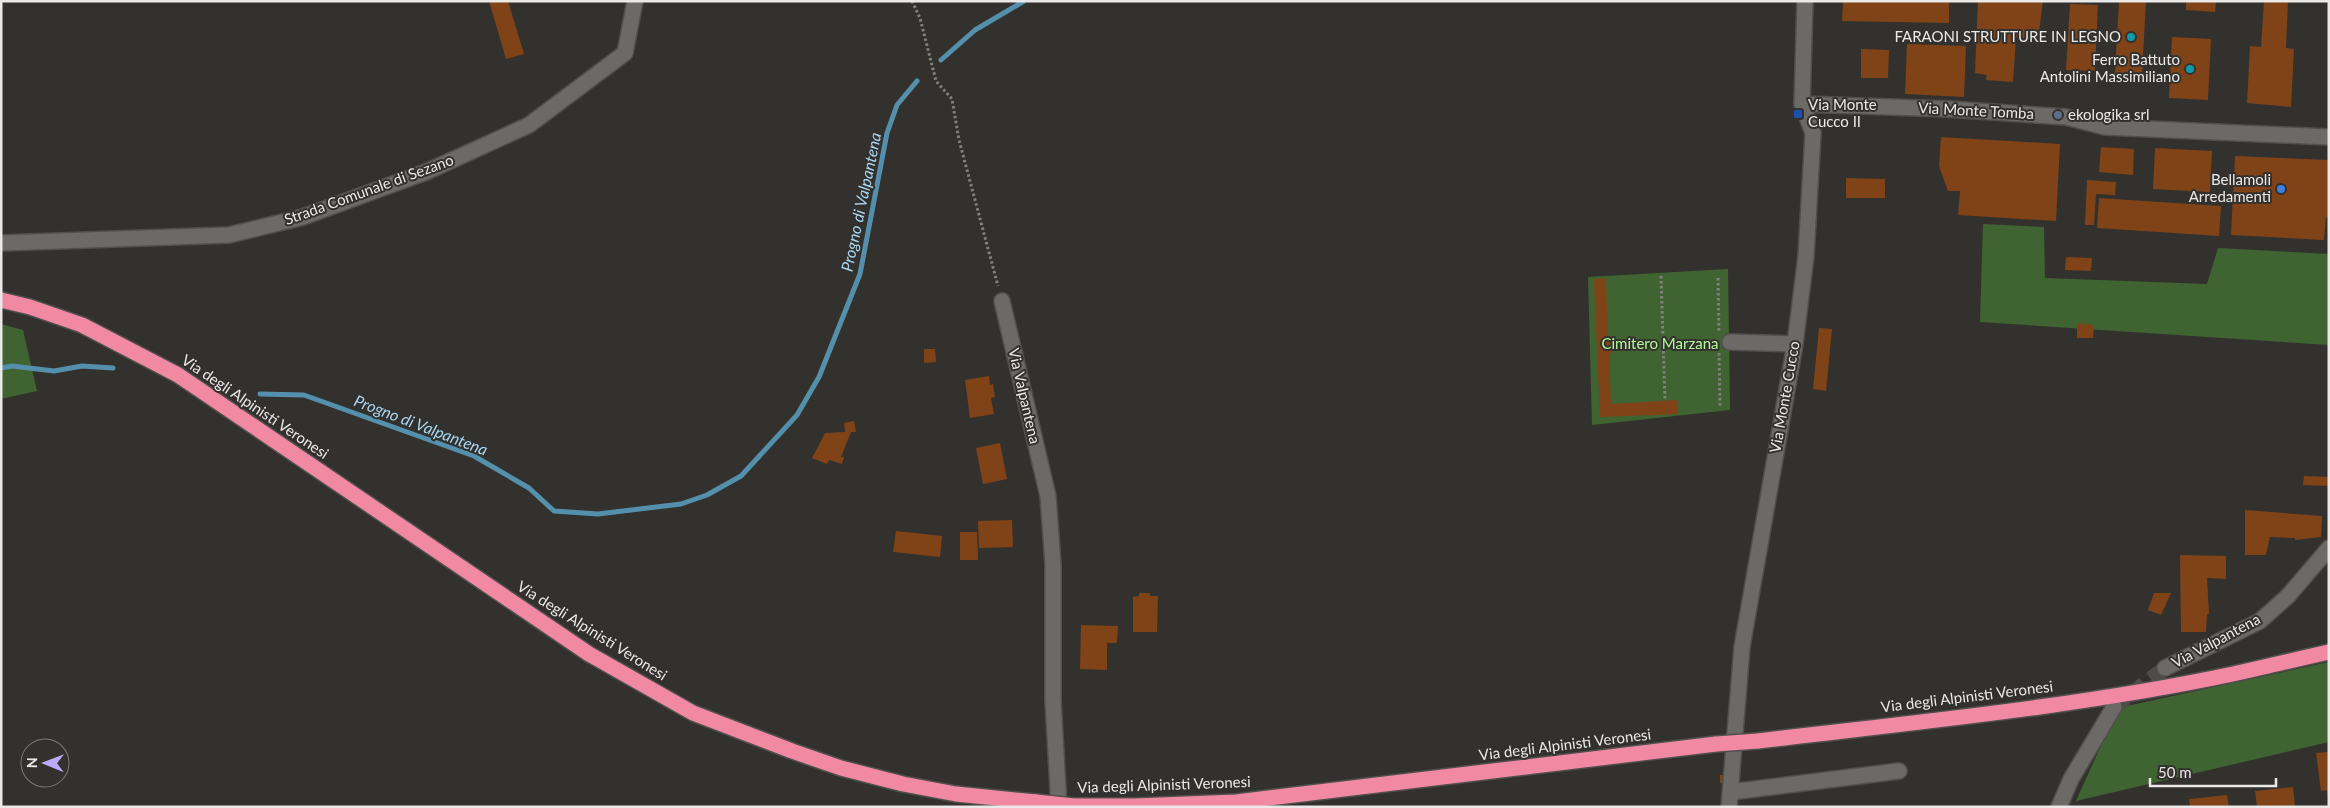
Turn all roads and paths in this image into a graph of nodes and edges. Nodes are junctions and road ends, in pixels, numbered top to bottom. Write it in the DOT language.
graph roads {
  1 [pos="635,1"];
  2 [pos="912,1"];
  3 [pos="1805,1"];
  4 [pos="1802,104"];
  5 [pos="2329,137"];
  6 [pos="1,242"];
  7 [pos="1661,276"];
  8 [pos="1,300"];
  9 [pos="1002,301"];
  10 [pos="1730,342"];
  11 [pos="1663,344"];
  12 [pos="1795,344"];
  13 [pos="1612,346"];
  14 [pos="1665,401"];
  15 [pos="2329,548"];
  16 [pos="2329,652"];
  17 [pos="2165,668"];
  18 [pos="2114,707"];
  19 [pos="1899,771"];
  20 [pos="1730,800"];
  21 [pos="1074,806"];
  22 [pos="1059,807"];
  23 [pos="2059,807"];
  1 -- 6 [label="street, Strada Comunale di Sezano"];
  2 -- 9 [label="path"];
  3 -- 4 [label="street, Via Monte Cucco"];
  4 -- 5 [label="street, Via Monte Tomba"];
  4 -- 12 [label="street, Via Monte Cucco"];
  7 -- 11 [label="path"];
  8 -- 21 [label="highway, Via degli Alpinisti Veronesi, bridge"];
  9 -- 22 [label="street, Via Valpantena"];
  10 -- 11 [label="path"];
  10 -- 12 [label="street"];
  11 -- 13 [label="path"];
  11 -- 14 [label="path"];
  12 -- 20 [label="street, Via Monte Cucco"];
  15 -- 17 [label="street, Via Valpantena"];
  16 -- 21 [label="highway, Via degli Alpinisti Veronesi, bridge"];
  18 -- 23 [label="street"];
  19 -- 20 [label="street, Via Monte Cucco"];
}
